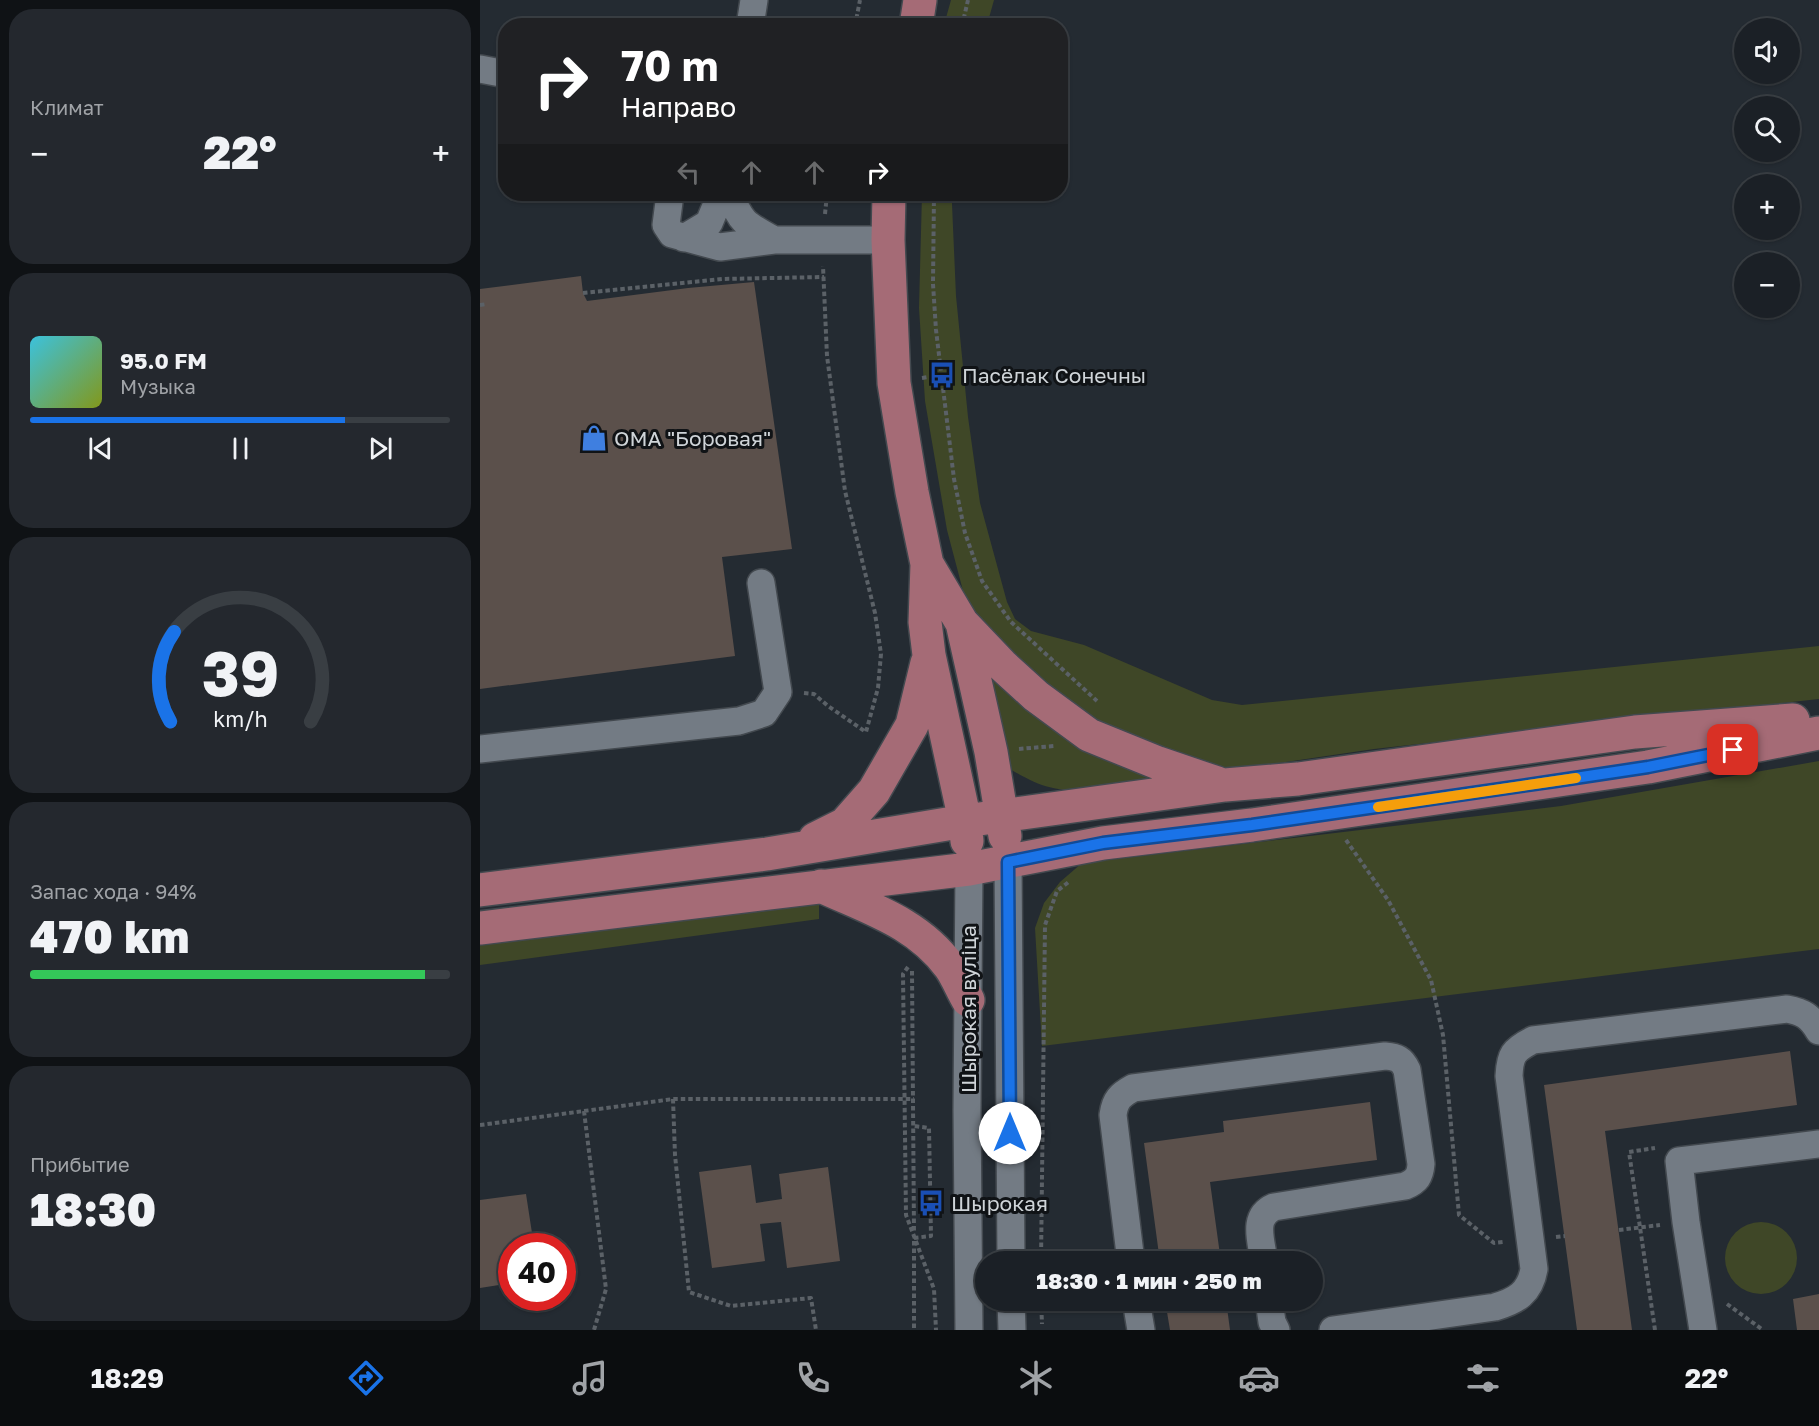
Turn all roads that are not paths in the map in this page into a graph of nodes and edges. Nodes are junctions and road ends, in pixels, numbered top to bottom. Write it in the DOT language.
graph roads {
  1 [pos="754,0"];
  2 [pos="920,0"];
  3 [pos="751,18"];
  4 [pos="917,18"];
  5 [pos="480,69"];
  6 [pos="498,72"];
  7 [pos="669,201"];
  8 [pos="718,201"];
  9 [pos="733,201"];
  10 [pos="889,201"];
  11 [pos="684,238"];
  12 [pos="774,240"];
  13 [pos="888,240"];
  14 [pos="927,564"];
  15 [pos="761,583"];
  16 [pos="962,623"];
  17 [pos="929,655"];
  18 [pos="1819,718"];
  19 [pos="1819,734"];
  20 [pos="480,749"];
  21 [pos="1225,785"];
  22 [pos="1002,816"];
  23 [pos="965,821"];
  24 [pos="766,854"];
  25 [pos="1008,862"];
  26 [pos="969,869"];
  27 [pos="819,885"];
  28 [pos="480,890"];
  29 [pos="480,927"];
  30 [pos="968,1000"];
  31 [pos="1819,1031"];
  32 [pos="1819,1144"];
  33 [pos="1011,1251"];
  34 [pos="1130,1251"];
  35 [pos="1263,1251"];
  36 [pos="1011,1311"];
  37 [pos="1138,1311"];
  38 [pos="1270,1311"];
  39 [pos="1418,1324"];
  40 [pos="969,1330"];
  41 [pos="1012,1330"];
  42 [pos="1141,1330"];
  43 [pos="1276,1330"];
  44 [pos="1333,1330"];
  45 [pos="1703,1330"];
  1 -- 3 [label="street"];
  2 -- 4 [label="main road"];
  5 -- 6 [label="street"];
  7 -- 11 [label="street"];
  8 -- 11 [label="street"];
  9 -- 12 [label="street"];
  10 -- 13 [label="main road"];
  11 -- 12 [label="street"];
  12 -- 13 [label="street"];
  13 -- 14 [label="main road"];
  14 -- 16 [label="main road"];
  14 -- 17 [label="main road"];
  15 -- 20 [label="street"];
  16 -- 21 [label="main road"];
  16 -- 22 [label="main road"];
  17 -- 23 [label="main road"];
  17 -- 24 [label="main road"];
  18 -- 21 [label="main road"];
  19 -- 25 [label="main road"];
  21 -- 22 [label="main road"];
  22 -- 23 [label="main road"];
  22 -- 25 [label="main road"];
  23 -- 24 [label="main road"];
  23 -- 26 [label="main road"];
  24 -- 28 [label="main road"];
  25 -- 26 [label="main road"];
  25 -- 33 [label="street, Шырокая вуліца"];
  26 -- 27 [label="main road"];
  26 -- 30 [label="street, Шырокая вуліца"];
  27 -- 29 [label="main road"];
  27 -- 30 [label="main road"];
  30 -- 40 [label="street, Шырокая вуліца"];
  31 -- 39 [label="street"];
  32 -- 45 [label="street"];
  34 -- 35 [label="street"];
  36 -- 41 [label="street"];
  37 -- 42 [label="street"];
  38 -- 43 [label="street"];
  39 -- 44 [label="street"];
}
